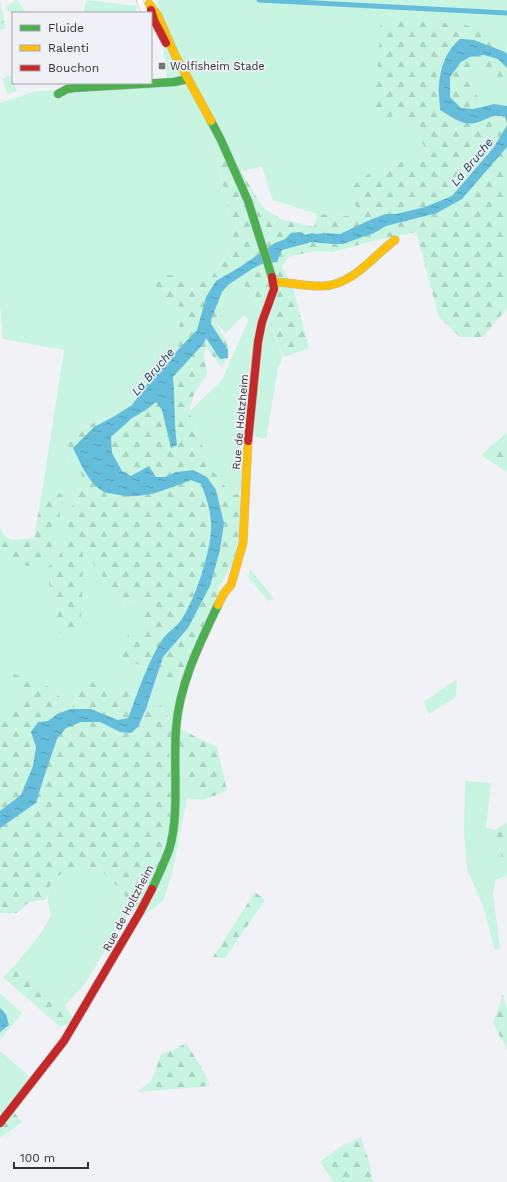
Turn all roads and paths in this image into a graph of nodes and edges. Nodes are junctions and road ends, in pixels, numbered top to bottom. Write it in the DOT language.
graph roads {
  1 [pos="146,2"];
  2 [pos="145,12"];
  3 [pos="150,12"];
  4 [pos="152,16"];
  5 [pos="188,78"];
  6 [pos="58,94"];
  7 [pos="396,240"];
  8 [pos="273,278"];
  9 [pos="0,1123"];
  1 -- 2 [label="street"];
  1 -- 3 [label="main road"];
  4 -- 5 [label="main road"];
  5 -- 6 [label="main road"];
  5 -- 8 [label="main road"];
  7 -- 8 [label="main road"];
  8 -- 9 [label="main road, Rue de Holtzheim"];
}
